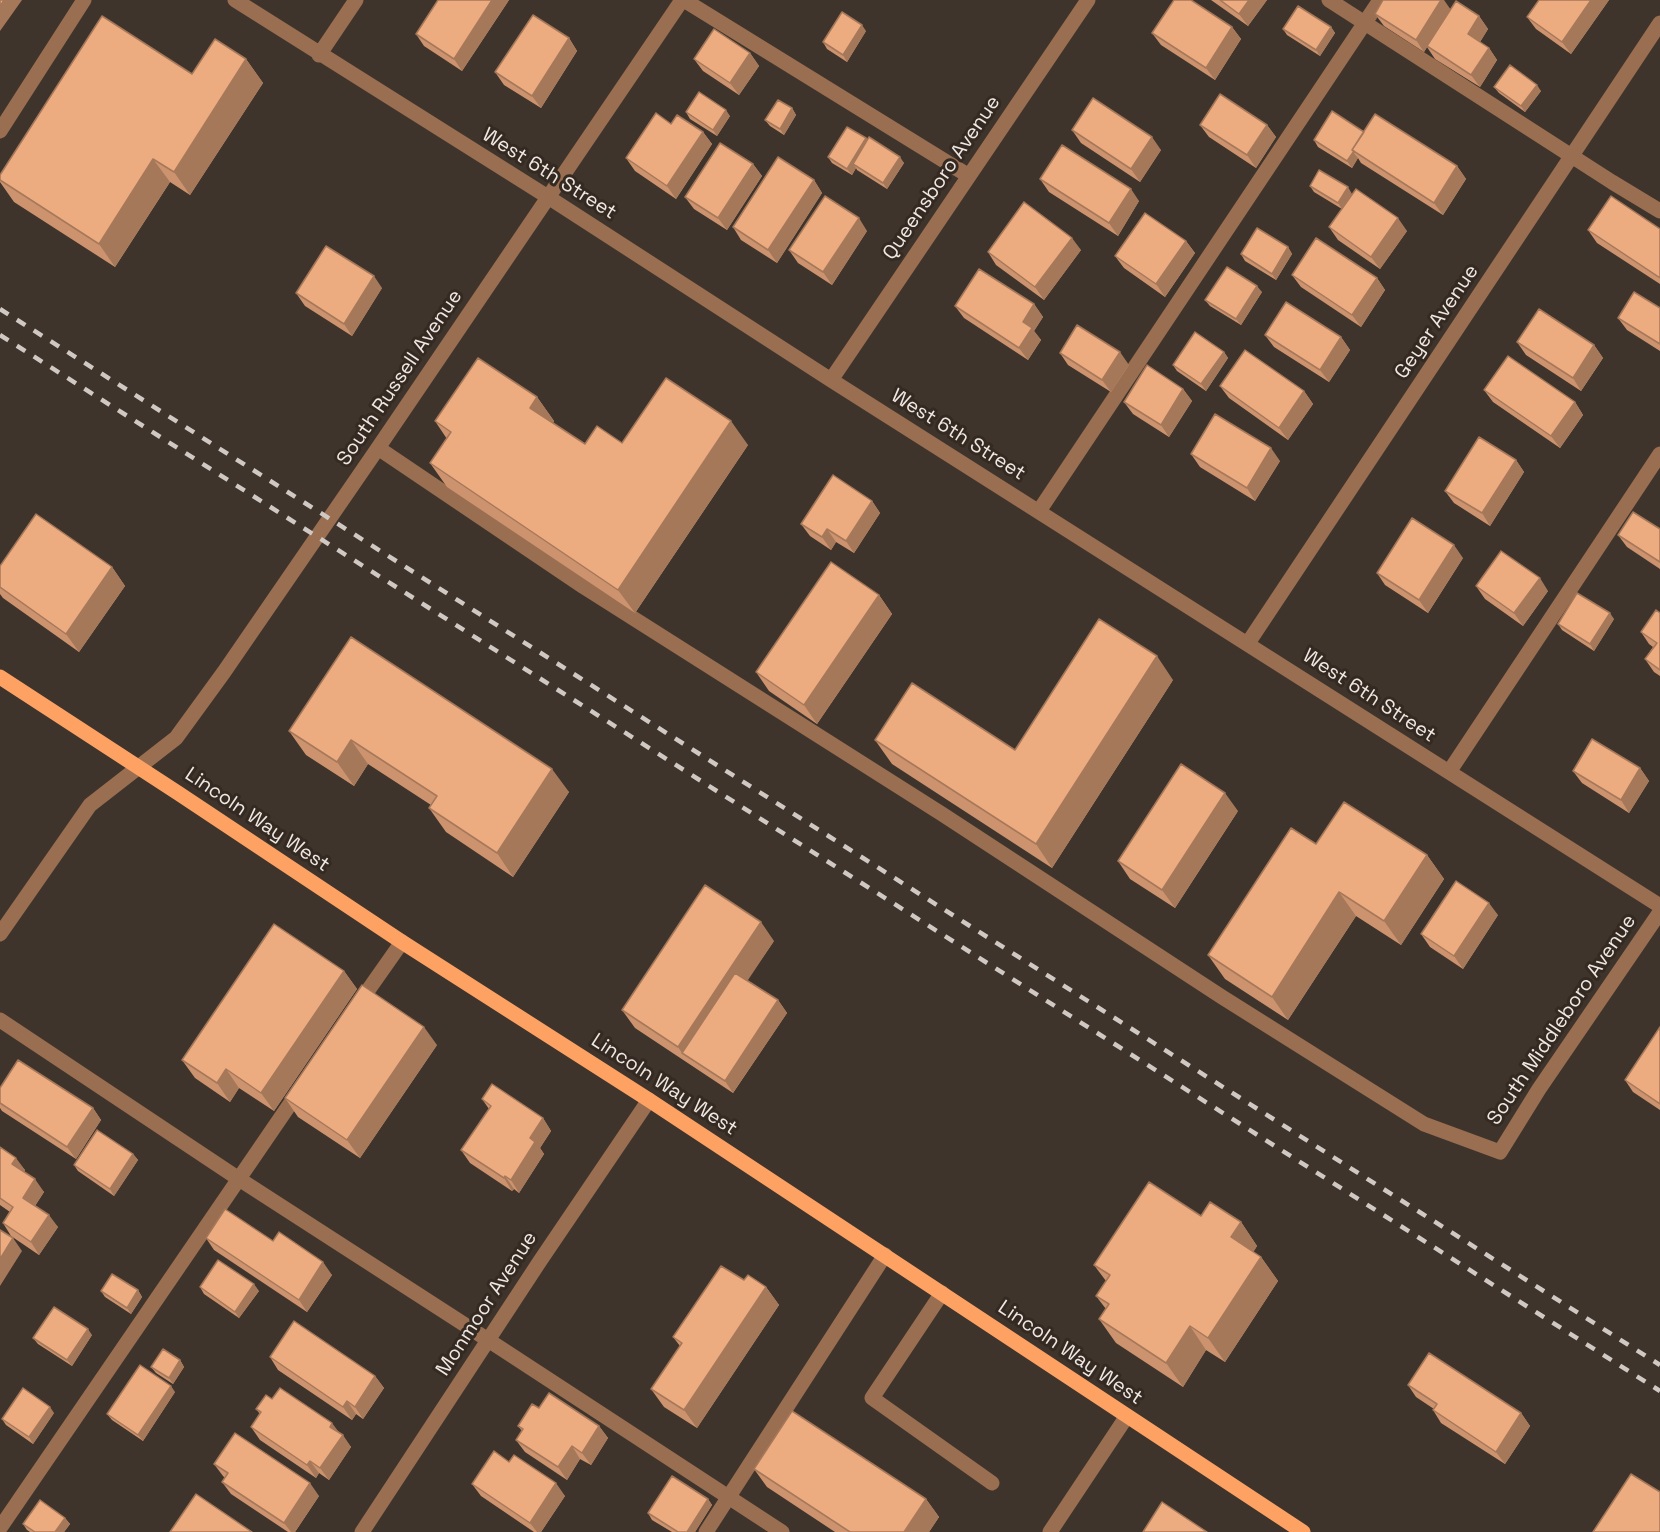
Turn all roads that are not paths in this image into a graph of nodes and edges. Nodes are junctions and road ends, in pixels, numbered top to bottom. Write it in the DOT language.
graph roads {
  1 [pos="84,0"];
  2 [pos="235,0"];
  3 [pos="356,0"];
  4 [pos="683,0"];
  5 [pos="1088,0"];
  6 [pos="1329,0"];
  7 [pos="1380,0"];
  8 [pos="1365,23"];
  9 [pos="1660,23"];
  10 [pos="320,55"];
  11 [pos="0,132"];
  12 [pos="1571,156"];
  13 [pos="969,176"];
  14 [pos="548,197"];
  15 [pos="1660,211"];
  16 [pos="831,380"];
  17 [pos="378,448"];
  18 [pos="1660,454"];
  19 [pos="1039,511"];
  20 [pos="1248,643"];
  21 [pos="0,677"];
  22 [pos="139,767"];
  23 [pos="1449,772"];
  24 [pos="1660,906"];
  25 [pos="1660,912"];
  26 [pos="0,934"];
  27 [pos="402,942"];
  28 [pos="350,1016"];
  29 [pos="0,1020"];
  30 [pos="311,1074"];
  31 [pos="649,1100"];
  32 [pos="239,1179"];
  33 [pos="885,1255"];
  34 [pos="942,1293"];
  35 [pos="489,1340"];
  36 [pos="1127,1416"];
  37 [pos="992,1483"];
  38 [pos="729,1498"];
  39 [pos="0,1528"];
  40 [pos="362,1532"];
  41 [pos="706,1532"];
  42 [pos="782,1532"];
  43 [pos="1050,1532"];
  44 [pos="1304,1532"];
  1 -- 11 [label="street"];
  2 -- 10 [label="street, West 6th Street"];
  3 -- 10 [label="street"];
  4 -- 13 [label="street"];
  4 -- 14 [label="street, South Russell Avenue"];
  5 -- 13 [label="street, Queensboro Avenue"];
  6 -- 8 [label="street"];
  7 -- 8 [label="street"];
  8 -- 12 [label="street"];
  8 -- 19 [label="street"];
  9 -- 12 [label="street, Geyer Avenue"];
  10 -- 14 [label="street, West 6th Street"];
  12 -- 15 [label="street"];
  12 -- 20 [label="street, Geyer Avenue"];
  13 -- 16 [label="street, Queensboro Avenue"];
  14 -- 16 [label="street, West 6th Street"];
  14 -- 17 [label="street, South Russell Avenue"];
  16 -- 19 [label="street, West 6th Street"];
  17 -- 22 [label="street, South Russell Avenue"];
  17 -- 25 [label="street, South Middleboro Avenue"];
  18 -- 23 [label="street"];
  19 -- 20 [label="street, West 6th Street"];
  20 -- 23 [label="street, West 6th Street"];
  21 -- 22 [label="main road, Lincoln Way West"];
  22 -- 26 [label="street, South Russell Avenue"];
  22 -- 27 [label="main road, Lincoln Way West"];
  23 -- 24 [label="street, West 6th Street"];
  27 -- 28 [label="street"];
  27 -- 31 [label="main road, Lincoln Way West"];
  29 -- 32 [label="street"];
  30 -- 32 [label="street"];
  31 -- 33 [label="main road, Lincoln Way West"];
  31 -- 35 [label="street, Monmoor Avenue"];
  32 -- 35 [label="street"];
  32 -- 39 [label="street"];
  33 -- 34 [label="main road, Lincoln Way West"];
  33 -- 38 [label="street"];
  34 -- 36 [label="main road, Lincoln Way West"];
  34 -- 37 [label="street"];
  35 -- 38 [label="street"];
  35 -- 40 [label="street, Monmoor Avenue"];
  36 -- 43 [label="street"];
  36 -- 44 [label="main road, Lincoln Way West"];
  38 -- 41 [label="street"];
  38 -- 42 [label="street"];
}
